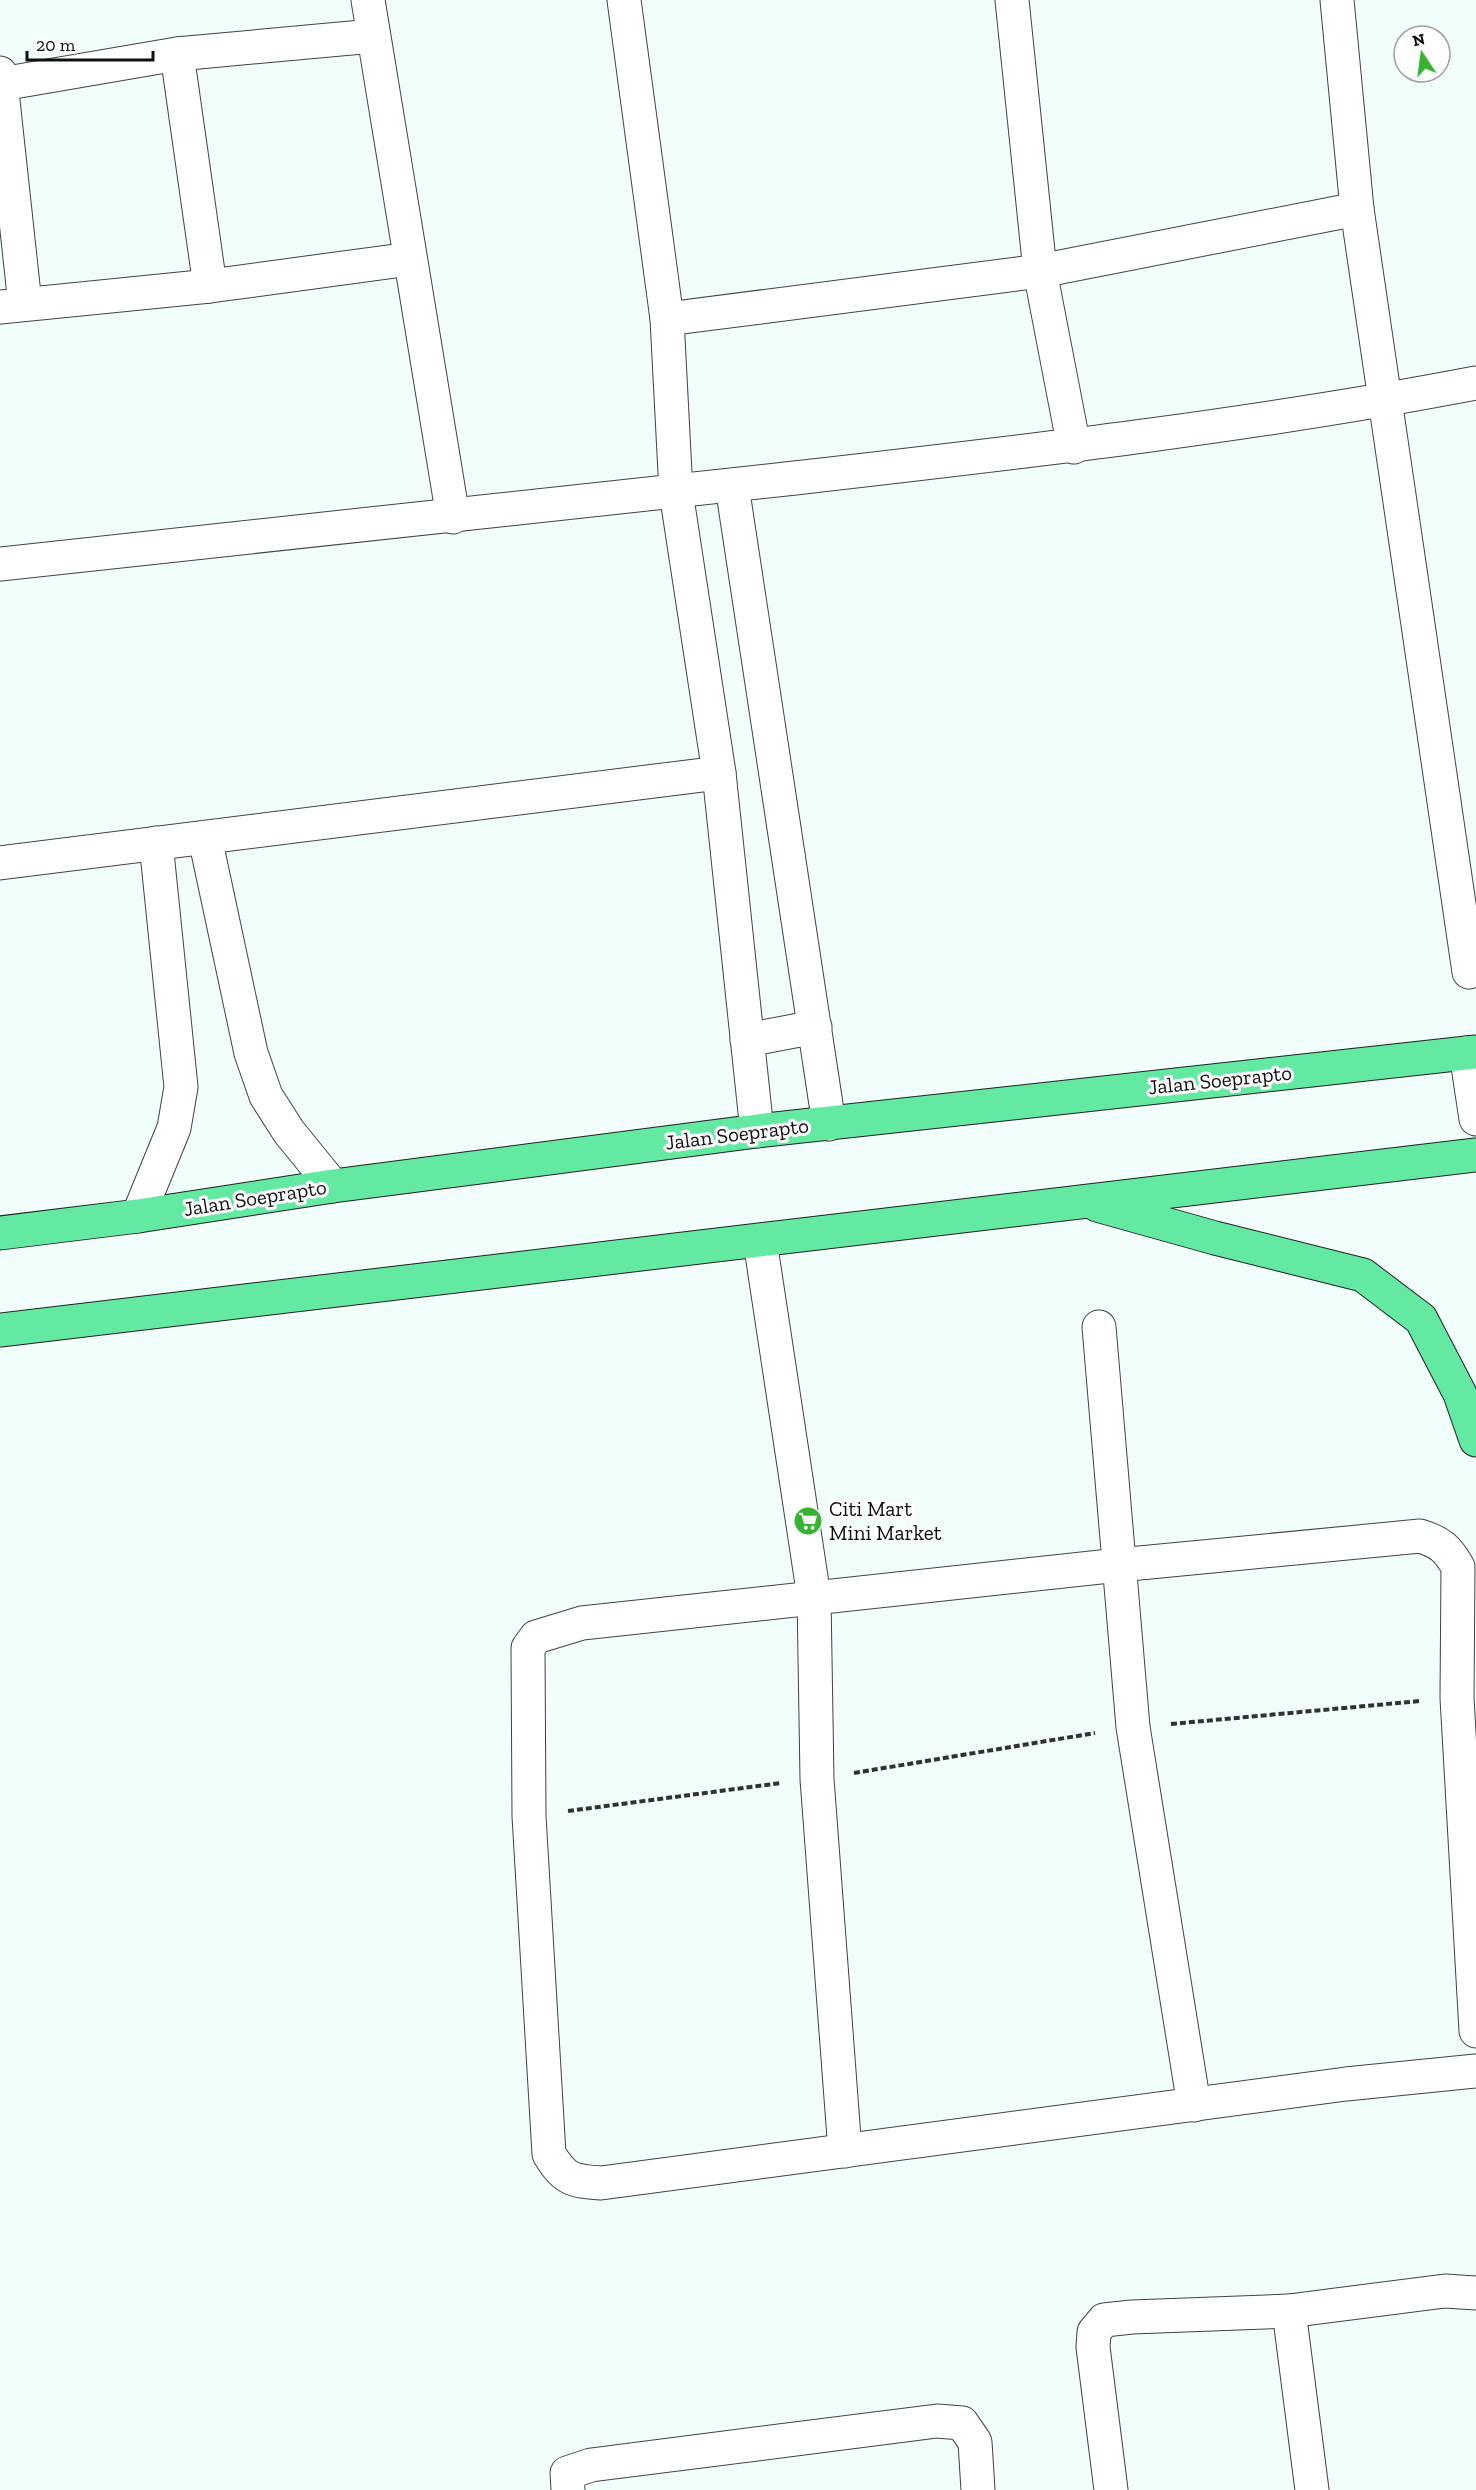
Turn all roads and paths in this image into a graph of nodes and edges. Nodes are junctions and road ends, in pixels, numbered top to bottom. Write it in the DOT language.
graph roads {
  1 [pos="368,0"];
  2 [pos="624,0"];
  3 [pos="1012,0"];
  4 [pos="1337,0"];
  5 [pos="373,36"];
  6 [pos="177,54"];
  7 [pos="1,79"];
  8 [pos="1357,209"];
  9 [pos="410,259"];
  10 [pos="1040,271"];
  11 [pos="210,286"];
  12 [pos="12,305"];
  13 [pos="667,319"];
  14 [pos="1476,383"];
  15 [pos="1385,400"];
  16 [pos="1074,447"];
  17 [pos="732,486"];
  18 [pos="676,492"];
  19 [pos="453,518"];
  20 [pos="0,564"];
  21 [pos="719,773"];
  22 [pos="205,838"];
  23 [pos="156,843"];
  24 [pos="0,863"];
  25 [pos="1469,972"];
  26 [pos="814,1028"];
  27 [pos="747,1040"];
  28 [pos="1471,1052"];
  29 [pos="1476,1119"];
  30 [pos="829,1124"];
  31 [pos="757,1131"];
  32 [pos="1476,1155"];
  33 [pos="333,1185"];
  34 [pos="1081,1201"];
  35 [pos="138,1216"];
  36 [pos="0,1233"];
  37 [pos="760,1241"];
  38 [pos="1099,1327"];
  39 [pos="0,1330"];
  40 [pos="1476,1440"];
  41 [pos="1119,1565"];
  42 [pos="814,1597"];
  43 [pos="1457,1698"];
  44 [pos="1133,1727"];
  45 [pos="817,1779"];
  46 [pos="529,1816"];
  47 [pos="1476,2031"];
  48 [pos="1476,2071"];
  49 [pos="1194,2105"];
  50 [pos="845,2151"];
  51 [pos="1473,2300"];
  52 [pos="1289,2311"];
  53 [pos="568,2490"];
  54 [pos="978,2490"];
  55 [pos="1111,2490"];
  56 [pos="1312,2490"];
  1 -- 5 [label="street"];
  2 -- 13 [label="street"];
  3 -- 10 [label="street"];
  4 -- 8 [label="street"];
  5 -- 6 [label="street"];
  5 -- 9 [label="street"];
  6 -- 7 [label="street"];
  6 -- 11 [label="street"];
  7 -- 12 [label="street"];
  8 -- 10 [label="street"];
  8 -- 15 [label="street"];
  9 -- 11 [label="street"];
  9 -- 19 [label="street"];
  10 -- 13 [label="street"];
  10 -- 16 [label="street"];
  11 -- 12 [label="street"];
  13 -- 18 [label="street"];
  14 -- 15 [label="street"];
  15 -- 16 [label="street"];
  15 -- 25 [label="street"];
  16 -- 17 [label="street"];
  17 -- 18 [label="street"];
  17 -- 26 [label="street"];
  18 -- 19 [label="street"];
  18 -- 21 [label="street"];
  19 -- 20 [label="street"];
  21 -- 22 [label="street"];
  21 -- 27 [label="street"];
  22 -- 23 [label="street"];
  22 -- 33 [label="street"];
  23 -- 24 [label="street"];
  23 -- 35 [label="street"];
  26 -- 27 [label="street"];
  26 -- 30 [label="street"];
  27 -- 31 [label="street"];
  28 -- 29 [label="street"];
  28 -- 30 [label="highway, Jalan Soeprapto"];
  30 -- 31 [label="highway, Jalan Soeprapto"];
  31 -- 33 [label="highway, Jalan Soeprapto"];
  32 -- 34 [label="highway"];
  33 -- 35 [label="highway, Jalan Soeprapto"];
  34 -- 37 [label="highway"];
  34 -- 40 [label="highway"];
  35 -- 36 [label="highway, Jalan Soeprapto"];
  37 -- 39 [label="highway"];
  37 -- 42 [label="street"];
  38 -- 41 [label="street"];
  41 -- 42 [label="street"];
  41 -- 43 [label="street"];
  41 -- 44 [label="street"];
  42 -- 45 [label="street"];
  42 -- 46 [label="street"];
  43 -- 44 [label="path"];
  43 -- 47 [label="street"];
  44 -- 45 [label="path"];
  44 -- 49 [label="street"];
  45 -- 46 [label="path"];
  45 -- 50 [label="street"];
  46 -- 50 [label="street"];
  48 -- 49 [label="street"];
  49 -- 50 [label="street"];
  51 -- 52 [label="street"];
  52 -- 55 [label="street"];
  52 -- 56 [label="street"];
  53 -- 54 [label="street"];
}
